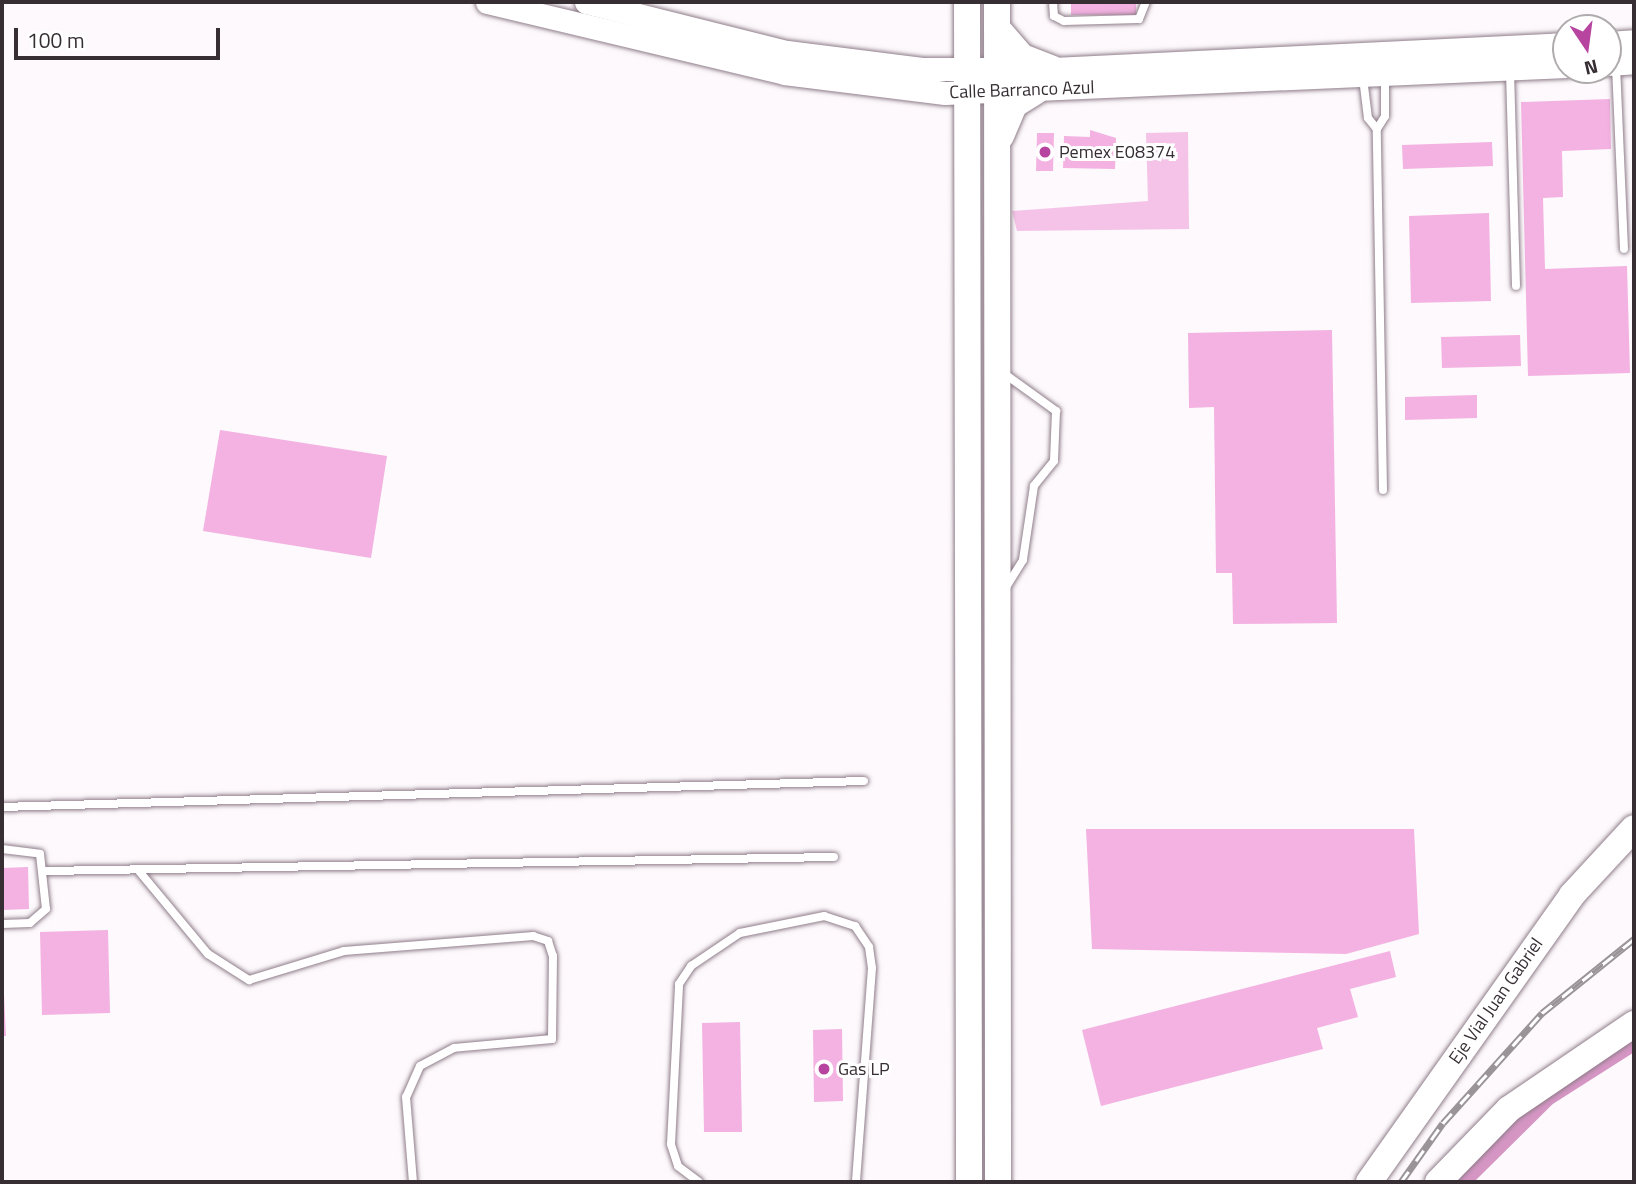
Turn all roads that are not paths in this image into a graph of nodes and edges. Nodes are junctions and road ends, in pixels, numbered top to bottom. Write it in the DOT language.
graph roads {
  1 [pos="488,2"];
  2 [pos="586,2"];
  3 [pos="967,2"];
  4 [pos="997,2"];
  5 [pos="1052,2"];
  6 [pos="1146,2"];
  7 [pos="996,28"];
  8 [pos="1552,46"];
  9 [pos="1174,63"];
  10 [pos="1552,66"];
  11 [pos="1370,68"];
  12 [pos="1510,68"];
  13 [pos="1053,69"];
  14 [pos="997,81"];
  15 [pos="967,82"];
  16 [pos="1620,84"];
  17 [pos="1125,87"];
  18 [pos="1037,91"];
  19 [pos="1377,129"];
  20 [pos="996,158"];
  21 [pos="1623,249"];
  22 [pos="1516,286"];
  23 [pos="997,368"];
  24 [pos="1383,490"];
  25 [pos="999,595"];
  26 [pos="864,781"];
  27 [pos="2,807"];
  28 [pos="1634,828"];
  29 [pos="2,849"];
  30 [pos="834,857"];
  31 [pos="46,871"];
  32 [pos="139,871"];
  33 [pos="2,924"];
  34 [pos="1634,1024"];
  35 [pos="998,1071"];
  36 [pos="969,1072"];
  37 [pos="412,1182"];
  38 [pos="699,1182"];
  39 [pos="856,1182"];
  40 [pos="969,1182"];
  41 [pos="998,1182"];
  42 [pos="1369,1182"];
  43 [pos="1438,1182"];
  1 -- 15 [label="main road, Calle Barranco Azul"];
  2 -- 15 [label="main road, Calle Barranco Azul"];
  3 -- 15 [label="main road"];
  4 -- 7 [label="main road"];
  5 -- 6 [label="lane"];
  7 -- 13 [label="main road"];
  7 -- 14 [label="main road"];
  8 -- 11 [label="main road, Calle Barranco Azul"];
  9 -- 11 [label="main road, Calle Barranco Azul"];
  9 -- 13 [label="main road, Calle Barranco Azul"];
  9 -- 17 [label="main road"];
  10 -- 12 [label="main road, Calle Barranco Azul"];
  11 -- 12 [label="main road, Calle Barranco Azul"];
  11 -- 17 [label="main road, Calle Barranco Azul"];
  11 -- 19 [label="lane"];
  11 -- 19 [label="lane"];
  12 -- 22 [label="lane"];
  13 -- 14 [label="main road, Calle Barranco Azul"];
  14 -- 15 [label="main road, Calle Barranco Azul"];
  14 -- 18 [label="main road, Calle Barranco Azul"];
  14 -- 20 [label="main road"];
  15 -- 36 [label="main road"];
  16 -- 21 [label="lane"];
  17 -- 18 [label="main road, Calle Barranco Azul"];
  18 -- 20 [label="main road"];
  19 -- 24 [label="lane"];
  20 -- 23 [label="main road"];
  23 -- 25 [label="main road"];
  23 -- 25 [label="lane"];
  25 -- 35 [label="main road"];
  26 -- 27 [label="lane"];
  28 -- 42 [label="main road, Eje Vial Juan Gabriel"];
  29 -- 31 [label="lane"];
  30 -- 32 [label="lane"];
  31 -- 32 [label="lane"];
  31 -- 33 [label="lane"];
  32 -- 37 [label="lane"];
  34 -- 43 [label="main road"];
  35 -- 36 [label="main road"];
  35 -- 41 [label="main road"];
  36 -- 40 [label="main road"];
  38 -- 39 [label="lane"];
}
